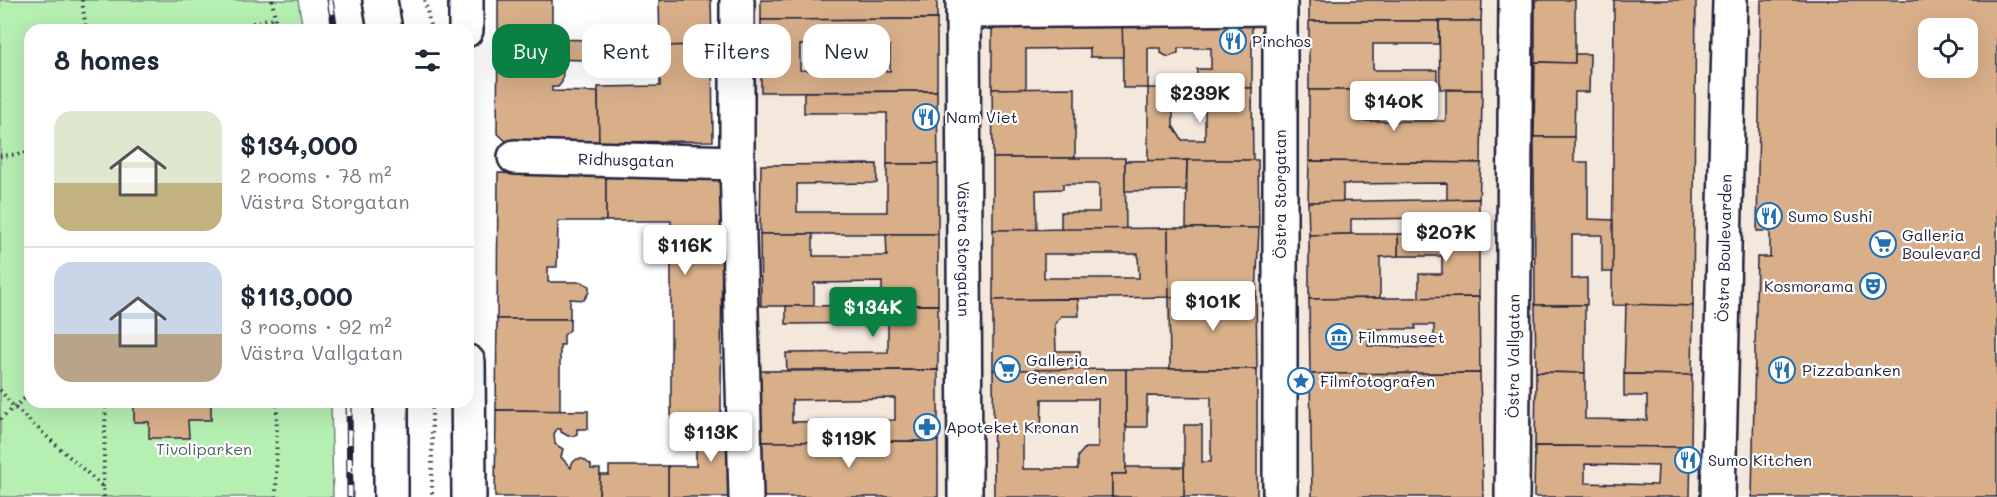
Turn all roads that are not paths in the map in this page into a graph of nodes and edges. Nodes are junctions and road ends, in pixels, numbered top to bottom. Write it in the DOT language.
graph roads {
  1 [pos="380,0"];
  2 [pos="466,0"];
  3 [pos="737,0"];
  4 [pos="1516,0"];
  5 [pos="1730,0"];
  6 [pos="1280,4"];
  7 [pos="963,6"];
  8 [pos="384,24"];
  9 [pos="466,24"];
  10 [pos="515,157"];
  11 [pos="737,163"];
  12 [pos="391,408"];
  13 [pos="468,408"];
  14 [pos="391,497"];
  15 [pos="469,497"];
  16 [pos="746,497"];
  17 [pos="965,497"];
  18 [pos="1280,497"];
  19 [pos="1512,497"];
  20 [pos="1718,497"];
  1 -- 8 [label="street"];
  2 -- 9 [label="street"];
  3 -- 11 [label="street"];
  4 -- 19 [label="street, Östra Vallgatan"];
  5 -- 20 [label="street, Östra Boulevarden"];
  6 -- 7 [label="street"];
  6 -- 18 [label="street, Östra Storgatan"];
  7 -- 17 [label="street, Västra Storgatan"];
  10 -- 11 [label="street, Ridhusgatan"];
  11 -- 16 [label="street"];
  12 -- 14 [label="street"];
  13 -- 15 [label="street"];
}
